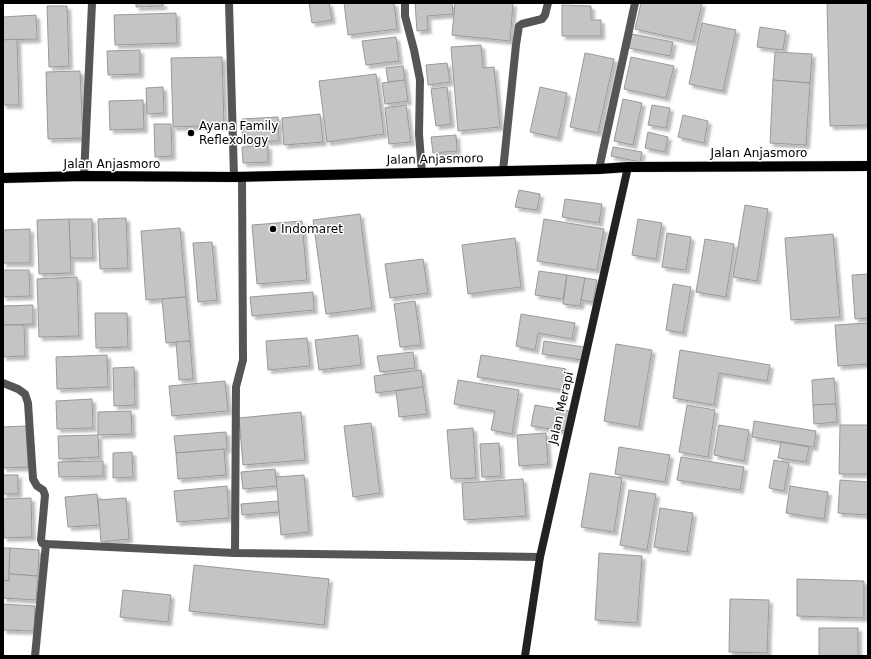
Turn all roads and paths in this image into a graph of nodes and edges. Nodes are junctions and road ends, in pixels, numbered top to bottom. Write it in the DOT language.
graph roads {
  1 [pos="92,3"];
  2 [pos="230,3"];
  3 [pos="405,3"];
  4 [pos="548,3"];
  5 [pos="635,3"];
  6 [pos="868,166"];
  7 [pos="628,167"];
  8 [pos="599,169"];
  9 [pos="503,171"];
  10 [pos="422,172"];
  11 [pos="84,176"];
  12 [pos="238,176"];
  13 [pos="3,178"];
  14 [pos="3,383"];
  15 [pos="46,544"];
  16 [pos="235,553"];
  17 [pos="540,557"];
  18 [pos="35,656"];
  19 [pos="525,656"];
  1 -- 11 [label="street"];
  2 -- 12 [label="street"];
  3 -- 10 [label="street"];
  4 -- 9 [label="street"];
  5 -- 8 [label="street"];
  6 -- 7 [label="main road, Jalan Anjasmoro"];
  7 -- 8 [label="main road, Jalan Anjasmoro"];
  7 -- 17 [label="street, Jalan Merapi"];
  8 -- 9 [label="main road, Jalan Anjasmoro"];
  9 -- 10 [label="main road, Jalan Anjasmoro"];
  10 -- 12 [label="main road, Jalan Anjasmoro"];
  11 -- 12 [label="main road, Jalan Anjasmoro"];
  11 -- 13 [label="main road, Jalan Anjasmoro"];
  12 -- 16 [label="street"];
  14 -- 15 [label="street"];
  15 -- 16 [label="street"];
  15 -- 18 [label="street"];
  16 -- 17 [label="street"];
  17 -- 19 [label="street, Jalan Merapi"];
}
